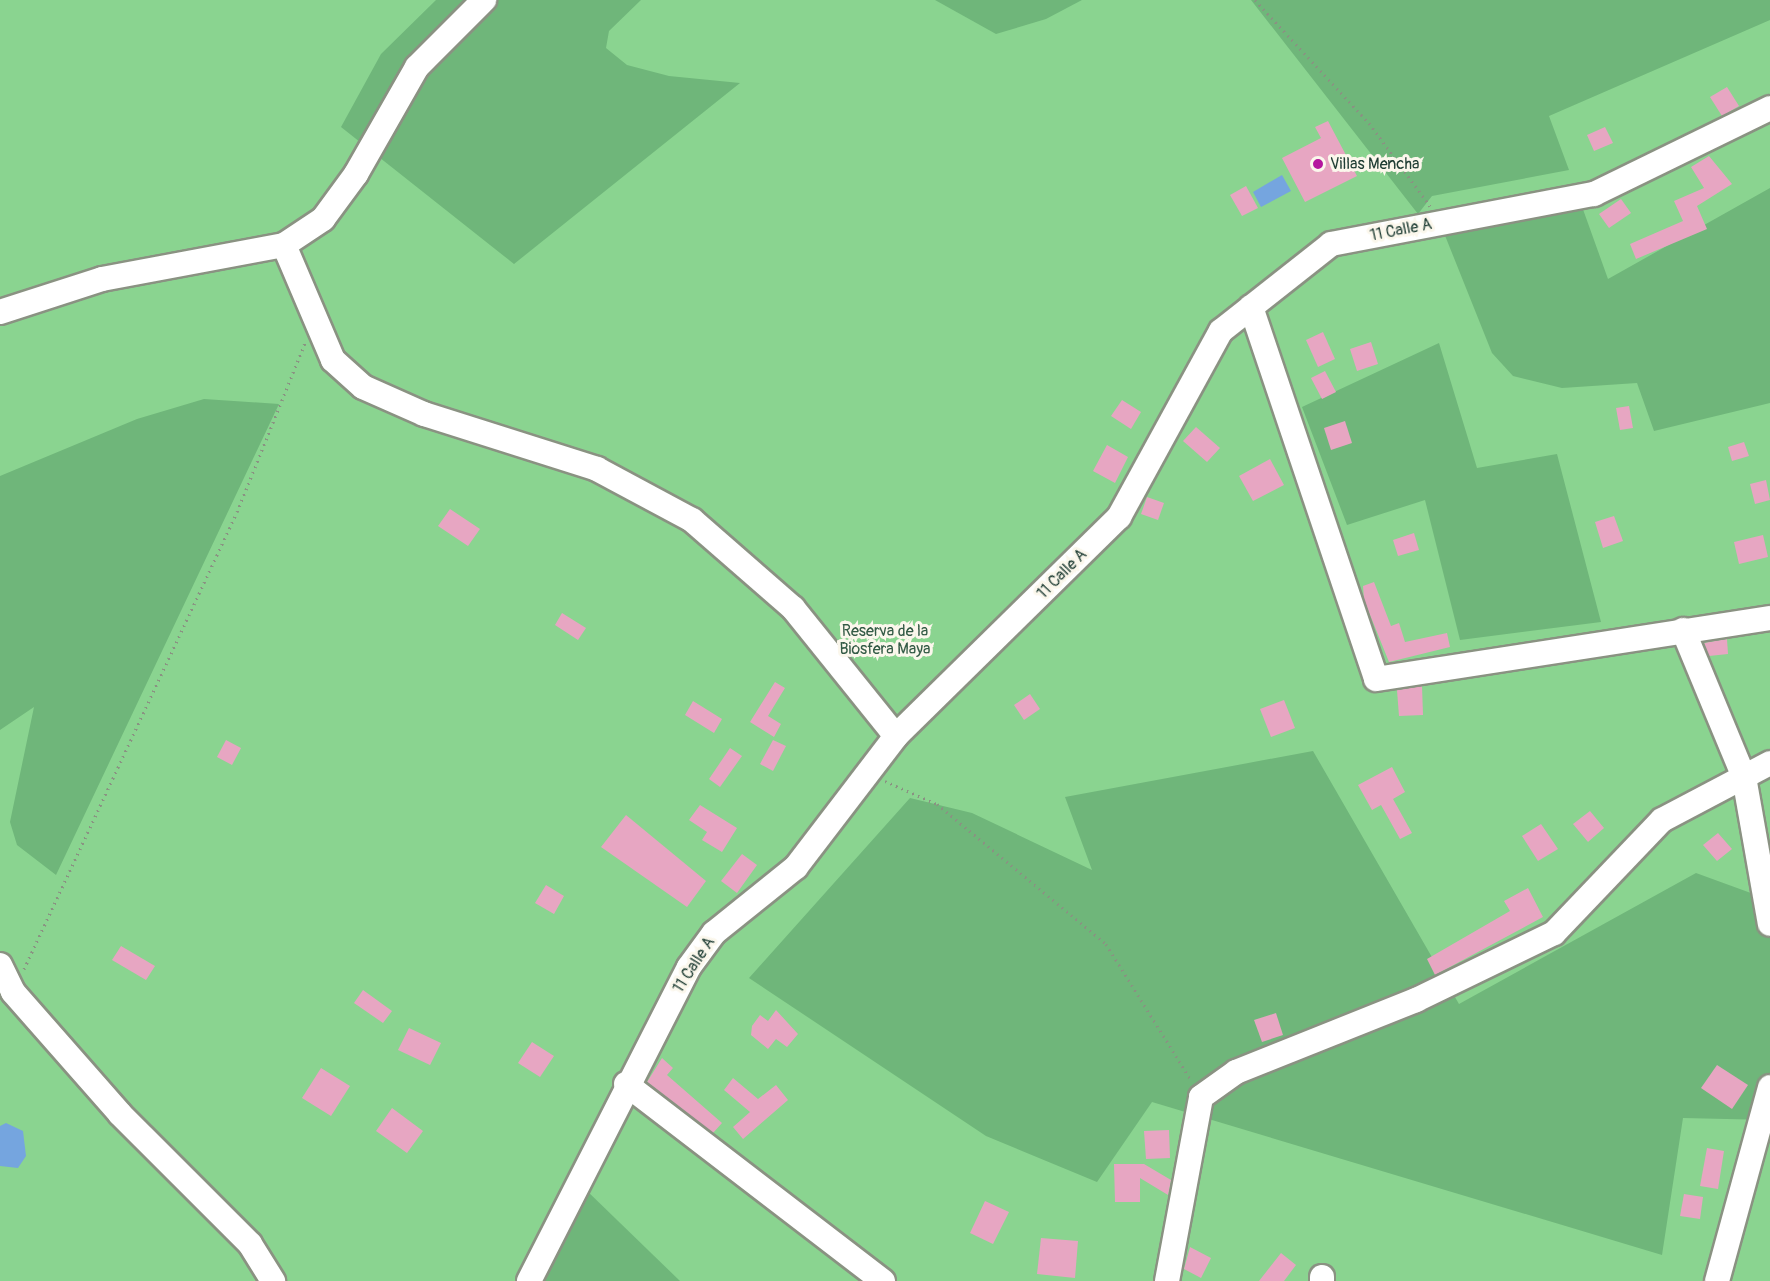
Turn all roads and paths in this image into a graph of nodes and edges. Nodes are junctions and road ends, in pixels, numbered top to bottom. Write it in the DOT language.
graph roads {
  1 [pos="484,0"];
  2 [pos="1255,0"];
  3 [pos="1770,108"];
  4 [pos="1441,222"];
  5 [pos="284,245"];
  6 [pos="1251,308"];
  7 [pos="0,312"];
  8 [pos="314,319"];
  9 [pos="1770,618"];
  10 [pos="1683,630"];
  11 [pos="896,736"];
  12 [pos="1770,763"];
  13 [pos="867,773"];
  14 [pos="1744,777"];
  15 [pos="1770,924"];
  16 [pos="0,965"];
  17 [pos="13,992"];
  18 [pos="626,1084"];
  19 [pos="1770,1087"];
  20 [pos="1202,1097"];
  21 [pos="273,1281"];
  22 [pos="529,1281"];
  23 [pos="883,1281"];
  24 [pos="1167,1281"];
  25 [pos="1717,1281"];
  1 -- 5 [label="street"];
  2 -- 4 [label="path"];
  3 -- 4 [label="street, 11 Calle A"];
  4 -- 6 [label="street, 11 Calle A"];
  5 -- 7 [label="street"];
  5 -- 8 [label="street"];
  6 -- 10 [label="street"];
  6 -- 11 [label="street, 11 Calle A"];
  8 -- 11 [label="street"];
  8 -- 17 [label="path"];
  9 -- 10 [label="street"];
  10 -- 14 [label="street"];
  11 -- 13 [label="street, 11 Calle A"];
  12 -- 14 [label="street"];
  13 -- 18 [label="street, 11 Calle A"];
  13 -- 20 [label="path"];
  14 -- 15 [label="street"];
  14 -- 20 [label="street"];
  16 -- 17 [label="street"];
  17 -- 21 [label="street"];
  18 -- 22 [label="street, 11 Calle A"];
  18 -- 23 [label="street"];
  19 -- 25 [label="street"];
  20 -- 24 [label="street"];
}
